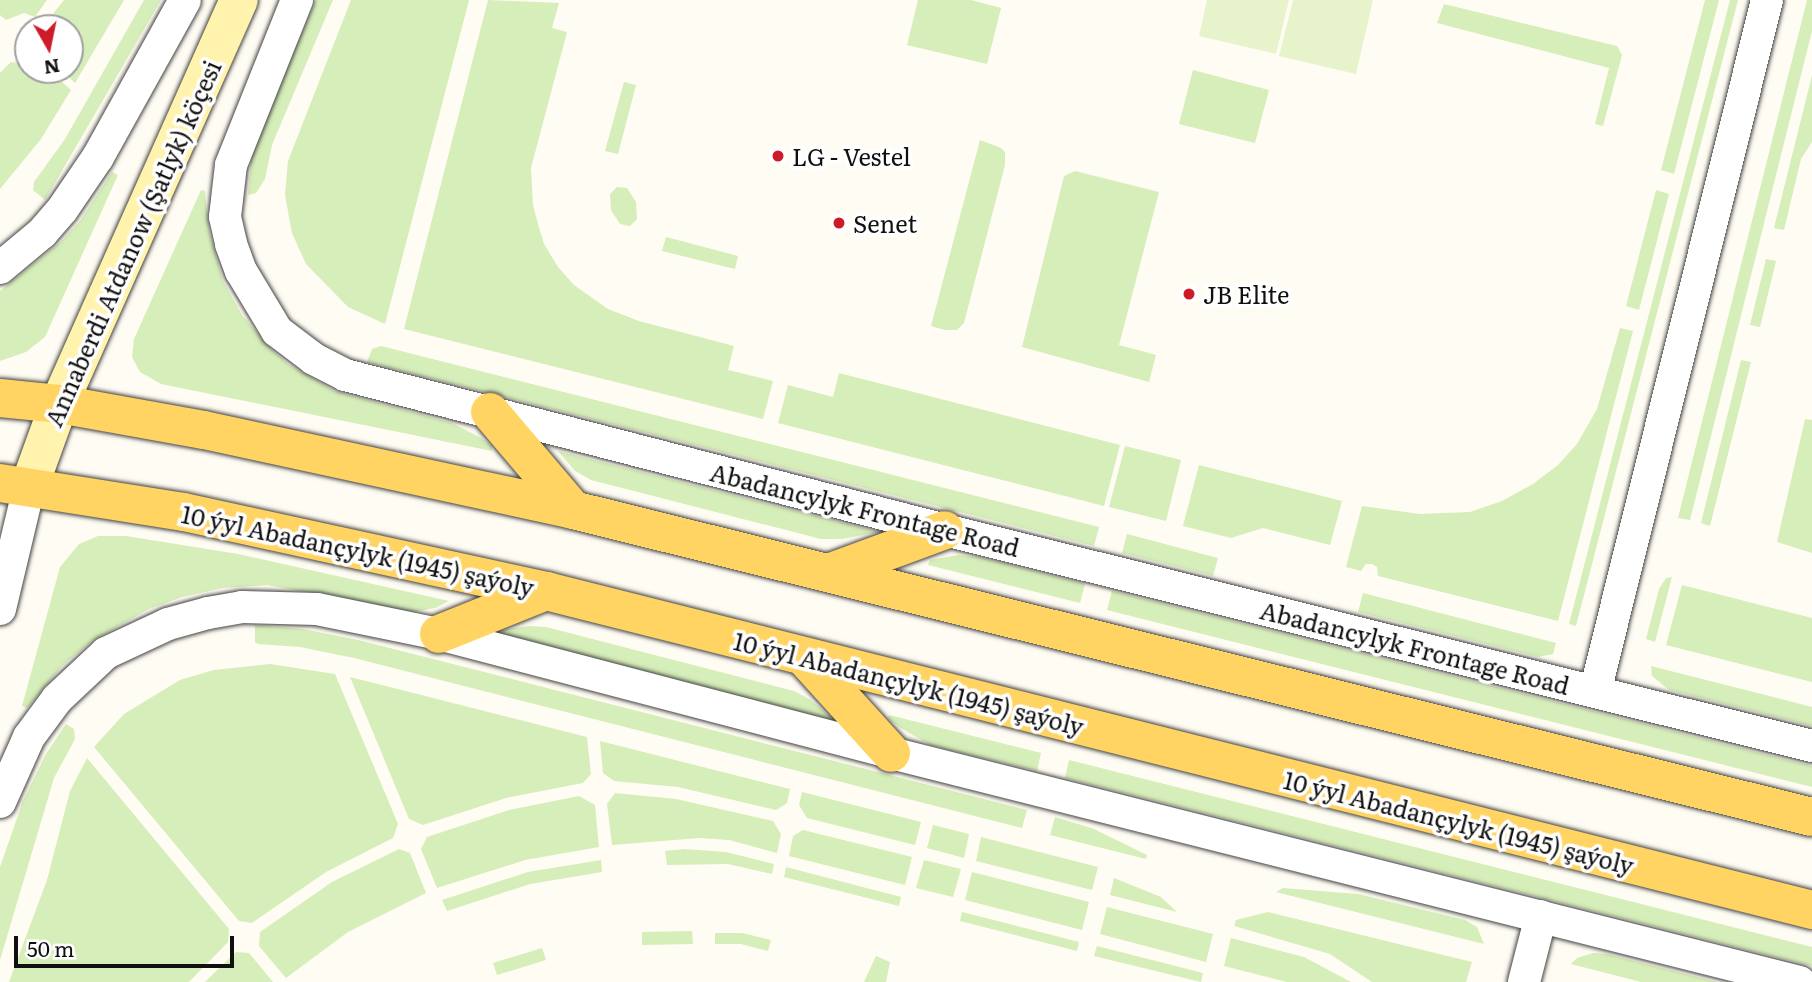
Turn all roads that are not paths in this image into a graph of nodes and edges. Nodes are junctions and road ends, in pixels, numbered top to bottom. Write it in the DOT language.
graph roads {
  1 [pos="185,0"];
  2 [pos="239,0"];
  3 [pos="297,0"];
  4 [pos="1767,0"];
  5 [pos="0,268"];
  6 [pos="0,398"];
  7 [pos="59,404"];
  8 [pos="490,412"];
  9 [pos="14,485"];
  10 [pos="573,510"];
  11 [pos="945,530"];
  12 [pos="831,572"];
  13 [pos="546,591"];
  14 [pos="0,610"];
  15 [pos="439,634"];
  16 [pos="805,657"];
  17 [pos="1595,692"];
  18 [pos="1812,746"];
  19 [pos="891,753"];
  20 [pos="0,802"];
  21 [pos="1812,817"];
  22 [pos="1812,910"];
  23 [pos="1541,916"];
  24 [pos="1524,982"];
  25 [pos="1800,982"];
  1 -- 5 [label="street"];
  2 -- 7 [label="street, Annaberdi Atdanow (Şatlyk) köçesi"];
  3 -- 8 [label="street, Abadancylyk Frontage Road"];
  4 -- 17 [label="street"];
  6 -- 7 [label="main road"];
  7 -- 9 [label="street, Annaberdi Atdanow (Şatlyk) köçesi"];
  7 -- 10 [label="main road"];
  8 -- 10 [label="main road"];
  8 -- 11 [label="street, Abadancylyk Frontage Road"];
  9 -- 13 [label="main road, 10 ýyl Abadançylyk (1945) şaýoly"];
  9 -- 14 [label="street"];
  10 -- 12 [label="main road"];
  11 -- 12 [label="main road"];
  11 -- 17 [label="street, Abadancylyk Frontage Road"];
  12 -- 21 [label="main road"];
  13 -- 15 [label="main road"];
  13 -- 16 [label="main road, 10 ýyl Abadançylyk (1945) şaýoly"];
  15 -- 19 [label="street"];
  15 -- 20 [label="street"];
  16 -- 19 [label="main road"];
  16 -- 22 [label="main road, 10 ýyl Abadançylyk (1945) şaýoly"];
  17 -- 18 [label="street, Abadancylyk Frontage Road"];
  19 -- 23 [label="street"];
  23 -- 24 [label="street"];
  23 -- 25 [label="street"];
}
